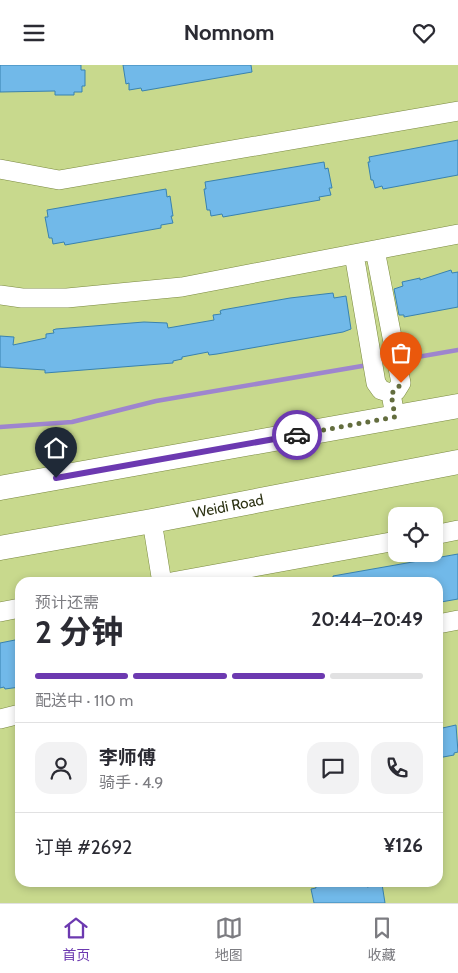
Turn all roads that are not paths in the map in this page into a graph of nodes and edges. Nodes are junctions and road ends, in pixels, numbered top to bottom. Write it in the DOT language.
graph roads {
  1 [pos="458,111"];
  2 [pos="0,169"];
  3 [pos="458,235"];
  4 [pos="375,250"];
  5 [pos="354,254"];
  6 [pos="0,295"];
  7 [pos="391,393"];
  8 [pos="458,406"];
  9 [pos="395,417"];
  10 [pos="458,462"];
  11 [pos="0,488"];
  12 [pos="152,521"];
  13 [pos="458,530"];
  14 [pos="443,533"];
  15 [pos="388,542"];
  16 [pos="0,548"];
  17 [pos="163,577"];
  18 [pos="197,577"];
  19 [pos="15,610"];
  20 [pos="0,612"];
  21 [pos="458,620"];
  22 [pos="443,623"];
  23 [pos="15,715"];
  24 [pos="0,719"];
  1 -- 2 [label="street"];
  3 -- 4 [label="street"];
  4 -- 5 [label="street"];
  4 -- 7 [label="street"];
  5 -- 6 [label="street"];
  5 -- 7 [label="street"];
  7 -- 9 [label="street"];
  8 -- 9 [label="main road"];
  9 -- 11 [label="main road"];
  10 -- 12 [label="main road, Weidi Road"];
  12 -- 16 [label="main road, Weidi Road"];
  12 -- 17 [label="street"];
  13 -- 14 [label="street"];
  15 -- 18 [label="street"];
  19 -- 20 [label="street"];
  21 -- 22 [label="street"];
  23 -- 24 [label="street"];
}
